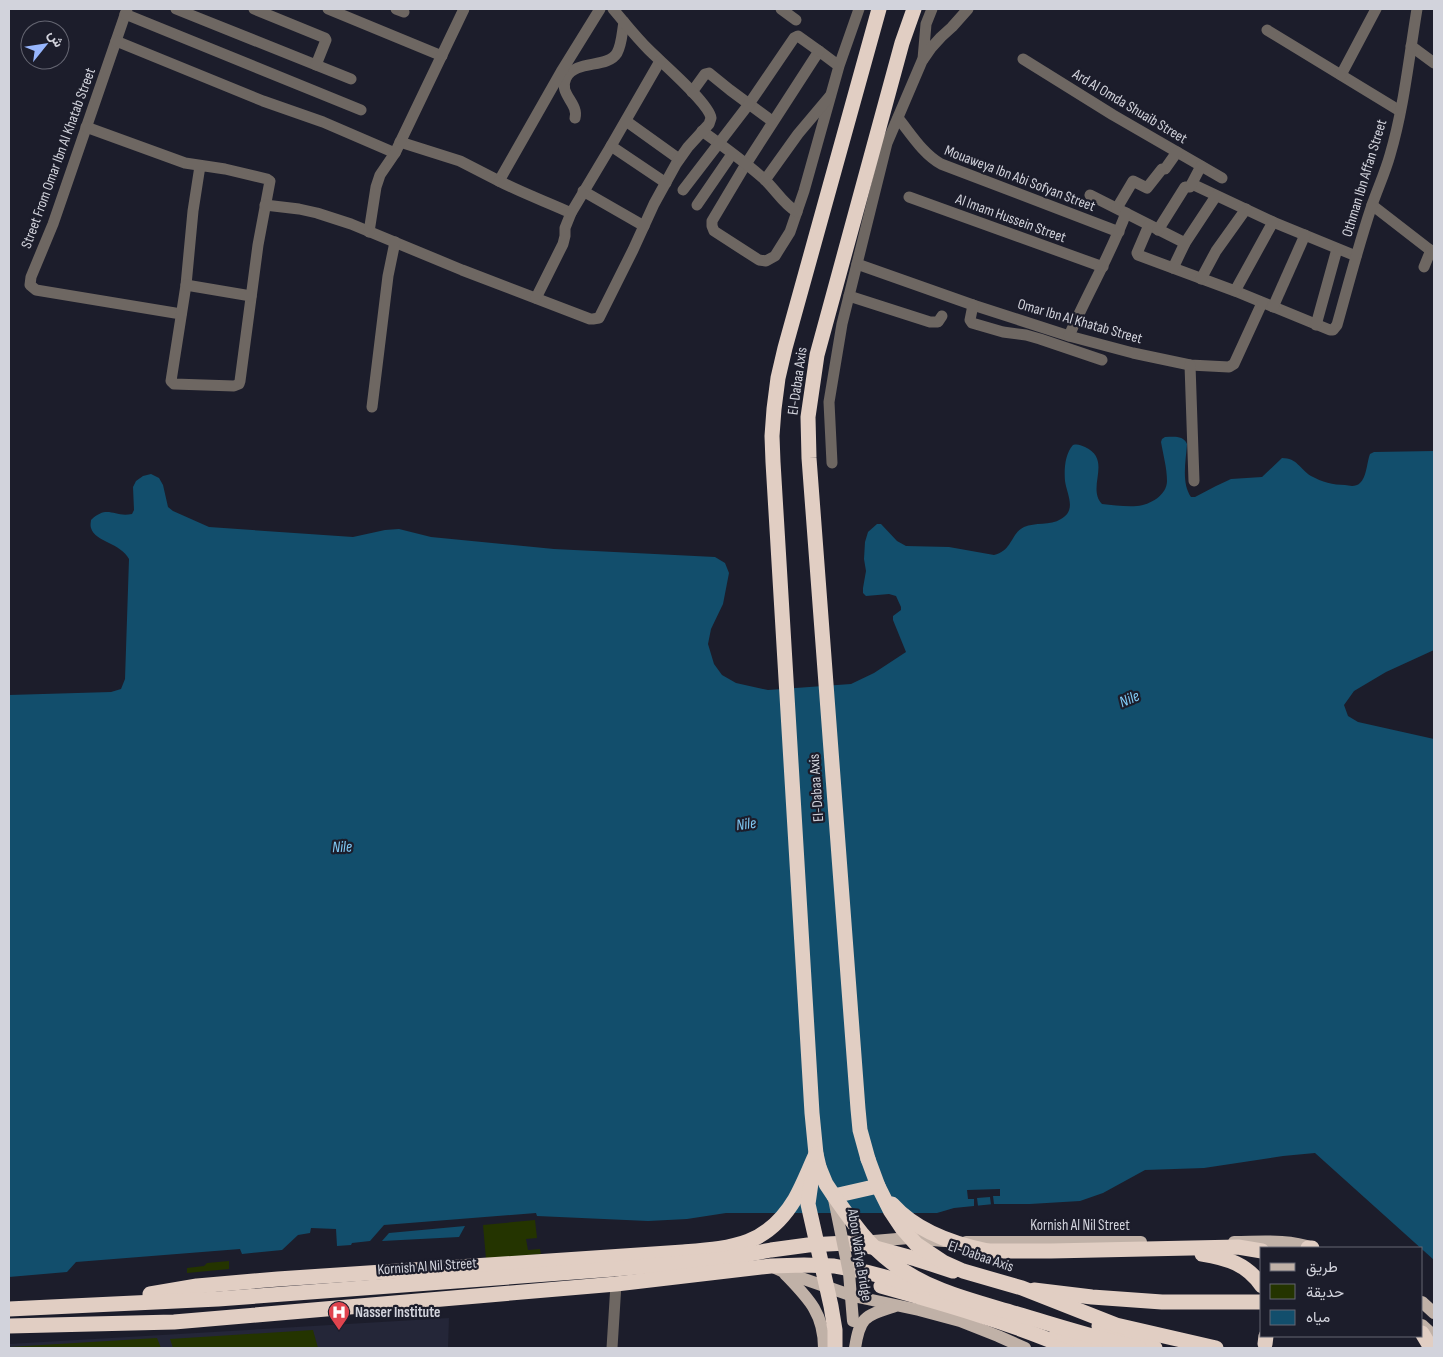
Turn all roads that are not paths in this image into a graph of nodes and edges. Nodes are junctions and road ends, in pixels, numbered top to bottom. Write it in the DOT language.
graph roads {
  1 [pos="176,9"];
  2 [pos="254,9"];
  3 [pos="328,9"];
  4 [pos="464,9"];
  5 [pos="600,9"];
  6 [pos="613,9"];
  7 [pos="781,9"];
  8 [pos="859,9"];
  9 [pos="878,9"];
  10 [pos="914,9"];
  11 [pos="932,9"];
  12 [pos="968,9"];
  13 [pos="1376,9"];
  14 [pos="1417,9"];
  15 [pos="126,12"];
  16 [pos="796,20"];
  17 [pos="624,22"];
  18 [pos="1267,30"];
  19 [pos="116,41"];
  20 [pos="1411,46"];
  21 [pos="819,52"];
  22 [pos="442,56"];
  23 [pos="1023,59"];
  24 [pos="660,61"];
  25 [pos="922,61"];
  26 [pos="1434,64"];
  27 [pos="316,65"];
  28 [pos="839,66"];
  29 [pos="1340,75"];
  30 [pos="351,79"];
  31 [pos="692,92"];
  32 [pos="833,93"];
  33 [pos="749,104"];
  34 [pos="361,110"];
  35 [pos="1400,111"];
  36 [pos="575,118"];
  37 [pos="898,118"];
  38 [pos="626,120"];
  39 [pos="772,122"];
  40 [pos="86,127"];
  41 [pos="702,131"];
  42 [pos="400,142"];
  43 [pos="719,142"];
  44 [pos="611,146"];
  45 [pos="1177,152"];
  46 [pos="395,153"];
  47 [pos="732,154"];
  48 [pos="679,159"];
  49 [pos="746,164"];
  50 [pos="200,166"];
  51 [pos="1201,166"];
  52 [pos="1222,178"];
  53 [pos="766,180"];
  54 [pos="499,181"];
  55 [pos="666,183"];
  56 [pos="1192,184"];
  57 [pos="683,190"];
  58 [pos="583,191"];
  59 [pos="1090,195"];
  60 [pos="1216,196"];
  61 [pos="910,197"];
  62 [pos="264,205"];
  63 [pos="696,205"];
  64 [pos="1372,205"];
  65 [pos="1246,209"];
  66 [pos="1122,211"];
  67 [pos="797,212"];
  68 [pos="571,213"];
  69 [pos="1274,222"];
  70 [pos="644,226"];
  71 [pos="1153,227"];
  72 [pos="369,232"];
  73 [pos="1119,232"];
  74 [pos="1306,235"];
  75 [pos="394,242"];
  76 [pos="1185,243"];
  77 [pos="1337,248"];
  78 [pos="1432,251"];
  79 [pos="1356,256"];
  80 [pos="857,264"];
  81 [pos="1103,267"];
  82 [pos="1424,267"];
  83 [pos="1173,268"];
  84 [pos="1201,279"];
  85 [pos="186,285"];
  86 [pos="1235,291"];
  87 [pos="251,296"];
  88 [pos="849,296"];
  89 [pos="536,298"];
  90 [pos="973,305"];
  91 [pos="1268,305"];
  92 [pos="181,314"];
  93 [pos="942,316"];
  94 [pos="1316,324"];
  95 [pos="1069,336"];
  96 [pos="1102,360"];
  97 [pos="1190,365"];
  98 [pos="372,407"];
  99 [pos="832,463"];
  100 [pos="1194,481"];
  101 [pos="817,1161"];
  102 [pos="878,1186"];
  103 [pos="834,1196"];
  104 [pos="848,1243"];
  105 [pos="1309,1247"];
  106 [pos="1166,1248"];
  107 [pos="1260,1251"];
  108 [pos="804,1265"];
  109 [pos="777,1269"];
  110 [pos="616,1284"];
  111 [pos="1260,1284"];
  112 [pos="1022,1288"];
  113 [pos="218,1299"];
  114 [pos="173,1301"];
  115 [pos="1260,1302"];
  116 [pos="1423,1303"];
  117 [pos="107,1304"];
  118 [pos="895,1306"];
  119 [pos="9,1309"];
  120 [pos="1434,1313"];
  121 [pos="217,1318"];
  122 [pos="174,1322"];
  123 [pos="9,1326"];
  124 [pos="1423,1326"];
  125 [pos="1423,1335"];
  126 [pos="1434,1336"];
  127 [pos="612,1348"];
  128 [pos="824,1348"];
  129 [pos="835,1348"];
  130 [pos="850,1348"];
  131 [pos="855,1348"];
  132 [pos="1026,1348"];
  133 [pos="1069,1348"];
  134 [pos="1097,1348"];
  135 [pos="1139,1348"];
  136 [pos="1156,1348"];
  137 [pos="1216,1348"];
  138 [pos="1431,1348"];
  1 -- 27 [label="street"];
  2 -- 27 [label="street"];
  3 -- 22 [label="street"];
  4 -- 22 [label="street"];
  5 -- 54 [label="street"];
  6 -- 17 [label="street"];
  7 -- 16 [label="street"];
  8 -- 28 [label="street"];
  9 -- 101 [label="highway, El-Dabaa Axis"];
  10 -- 102 [label="highway, El-Dabaa Axis, bridge"];
  11 -- 25 [label="street"];
  12 -- 25 [label="street"];
  13 -- 29 [label="street"];
  14 -- 20 [label="street, Othman Ibn Affan Street"];
  15 -- 19 [label="street, Street From Omar Ibn Al Khatab Street"];
  15 -- 34 [label="street"];
  17 -- 24 [label="street"];
  17 -- 36 [label="street"];
  18 -- 29 [label="street"];
  19 -- 40 [label="street, Street From Omar Ibn Al Khatab Street"];
  19 -- 46 [label="street"];
  20 -- 26 [label="street"];
  20 -- 35 [label="street, Othman Ibn Affan Street"];
  21 -- 28 [label="street"];
  21 -- 33 [label="street"];
  21 -- 39 [label="street"];
  22 -- 42 [label="street"];
  23 -- 45 [label="street, Ard Al Omda Shuaib Street"];
  24 -- 31 [label="street"];
  24 -- 38 [label="street"];
  25 -- 37 [label="street"];
  27 -- 30 [label="street"];
  28 -- 32 [label="street"];
  29 -- 35 [label="street"];
  31 -- 33 [label="street"];
  31 -- 41 [label="street"];
  32 -- 53 [label="street"];
  32 -- 67 [label="street"];
  33 -- 39 [label="street"];
  33 -- 43 [label="street"];
  35 -- 64 [label="street, Othman Ibn Affan Street"];
  37 -- 73 [label="street, Mouaweya Ibn Abi Sofyan Street"];
  37 -- 80 [label="street"];
  38 -- 44 [label="street"];
  38 -- 48 [label="street"];
  39 -- 49 [label="street"];
  40 -- 50 [label="street"];
  40 -- 92 [label="street, Street From Omar Ibn Al Khatab Street"];
  41 -- 43 [label="street"];
  41 -- 48 [label="street"];
  42 -- 46 [label="street"];
  42 -- 54 [label="street"];
  43 -- 47 [label="street"];
  43 -- 57 [label="street"];
  44 -- 55 [label="street"];
  44 -- 58 [label="street"];
  45 -- 51 [label="street, Ard Al Omda Shuaib Street"];
  45 -- 66 [label="street"];
  46 -- 72 [label="street"];
  47 -- 49 [label="street"];
  47 -- 63 [label="street"];
  48 -- 55 [label="street"];
  49 -- 53 [label="street"];
  49 -- 67 [label="street"];
  50 -- 62 [label="street"];
  50 -- 85 [label="street"];
  51 -- 52 [label="street, Ard Al Omda Shuaib Street"];
  51 -- 56 [label="street"];
  53 -- 67 [label="street"];
  54 -- 68 [label="street"];
  55 -- 70 [label="street"];
  56 -- 60 [label="street"];
  56 -- 71 [label="street"];
  58 -- 68 [label="street"];
  58 -- 70 [label="street"];
  59 -- 66 [label="street"];
  60 -- 65 [label="street"];
  60 -- 76 [label="street"];
  61 -- 81 [label="street, Al Imam Hussein Street"];
  62 -- 72 [label="street"];
  62 -- 87 [label="street"];
  64 -- 78 [label="street"];
  64 -- 79 [label="street, Othman Ibn Affan Street"];
  65 -- 69 [label="street"];
  65 -- 84 [label="street"];
  66 -- 71 [label="street"];
  66 -- 73 [label="street"];
  68 -- 89 [label="street"];
  69 -- 74 [label="street"];
  69 -- 86 [label="street"];
  70 -- 89 [label="street"];
  71 -- 76 [label="street"];
  71 -- 83 [label="street"];
  72 -- 75 [label="street"];
  73 -- 81 [label="street"];
  74 -- 77 [label="street"];
  74 -- 91 [label="street"];
  75 -- 89 [label="street"];
  75 -- 98 [label="street"];
  76 -- 83 [label="street"];
  77 -- 79 [label="street"];
  77 -- 94 [label="street"];
  78 -- 82 [label="street"];
  79 -- 94 [label="street, Othman Ibn Affan Street"];
  80 -- 88 [label="street"];
  80 -- 90 [label="street, Omar Ibn Al Khatab Street"];
  81 -- 95 [label="street"];
  83 -- 84 [label="street"];
  84 -- 86 [label="street"];
  85 -- 87 [label="street"];
  85 -- 92 [label="street"];
  86 -- 91 [label="street"];
  87 -- 92 [label="street"];
  88 -- 93 [label="street"];
  88 -- 99 [label="street"];
  90 -- 95 [label="street, Omar Ibn Al Khatab Street"];
  90 -- 96 [label="street"];
  91 -- 94 [label="street"];
  91 -- 97 [label="street, Omar Ibn Al Khatab Street"];
  95 -- 97 [label="street, Omar Ibn Al Khatab Street"];
  97 -- 100 [label="street"];
  101 -- 103 [label="highway"];
  101 -- 117 [label="highway"];
  101 -- 129 [label="highway, bridge"];
  102 -- 103 [label="highway"];
  102 -- 106 [label="highway, bridge"];
  102 -- 112 [label="highway, El-Dabaa Axis, bridge"];
  103 -- 130 [label="main road, Abou Wafya Bridge, bridge"];
  103 -- 135 [label="highway, bridge"];
  104 -- 105 [label="main road, Kornish Al Nil Street"];
  104 -- 113 [label="highway, Kornish Al Nil Street"];
  104 -- 136 [label="highway, Kornish Al Nil Street"];
  106 -- 107 [label="highway"];
  106 -- 111 [label="highway"];
  108 -- 109 [label="highway"];
  108 -- 133 [label="highway"];
  108 -- 134 [label="highway"];
  109 -- 110 [label="highway"];
  109 -- 118 [label="main road"];
  109 -- 128 [label="main road"];
  110 -- 121 [label="highway"];
  110 -- 127 [label="street"];
  112 -- 115 [label="highway, bridge"];
  112 -- 137 [label="highway, El-Dabaa Axis, bridge"];
  113 -- 114 [label="highway, Kornish Al Nil Street"];
  113 -- 121 [label="highway"];
  114 -- 117 [label="highway, Kornish Al Nil Street"];
  114 -- 122 [label="highway"];
  116 -- 120 [label="main road"];
  117 -- 119 [label="highway, Kornish Al Nil Street"];
  118 -- 131 [label="main road"];
  118 -- 132 [label="main road"];
  121 -- 122 [label="highway"];
  122 -- 123 [label="highway"];
  124 -- 126 [label="main road"];
  125 -- 138 [label="highway"];
}
